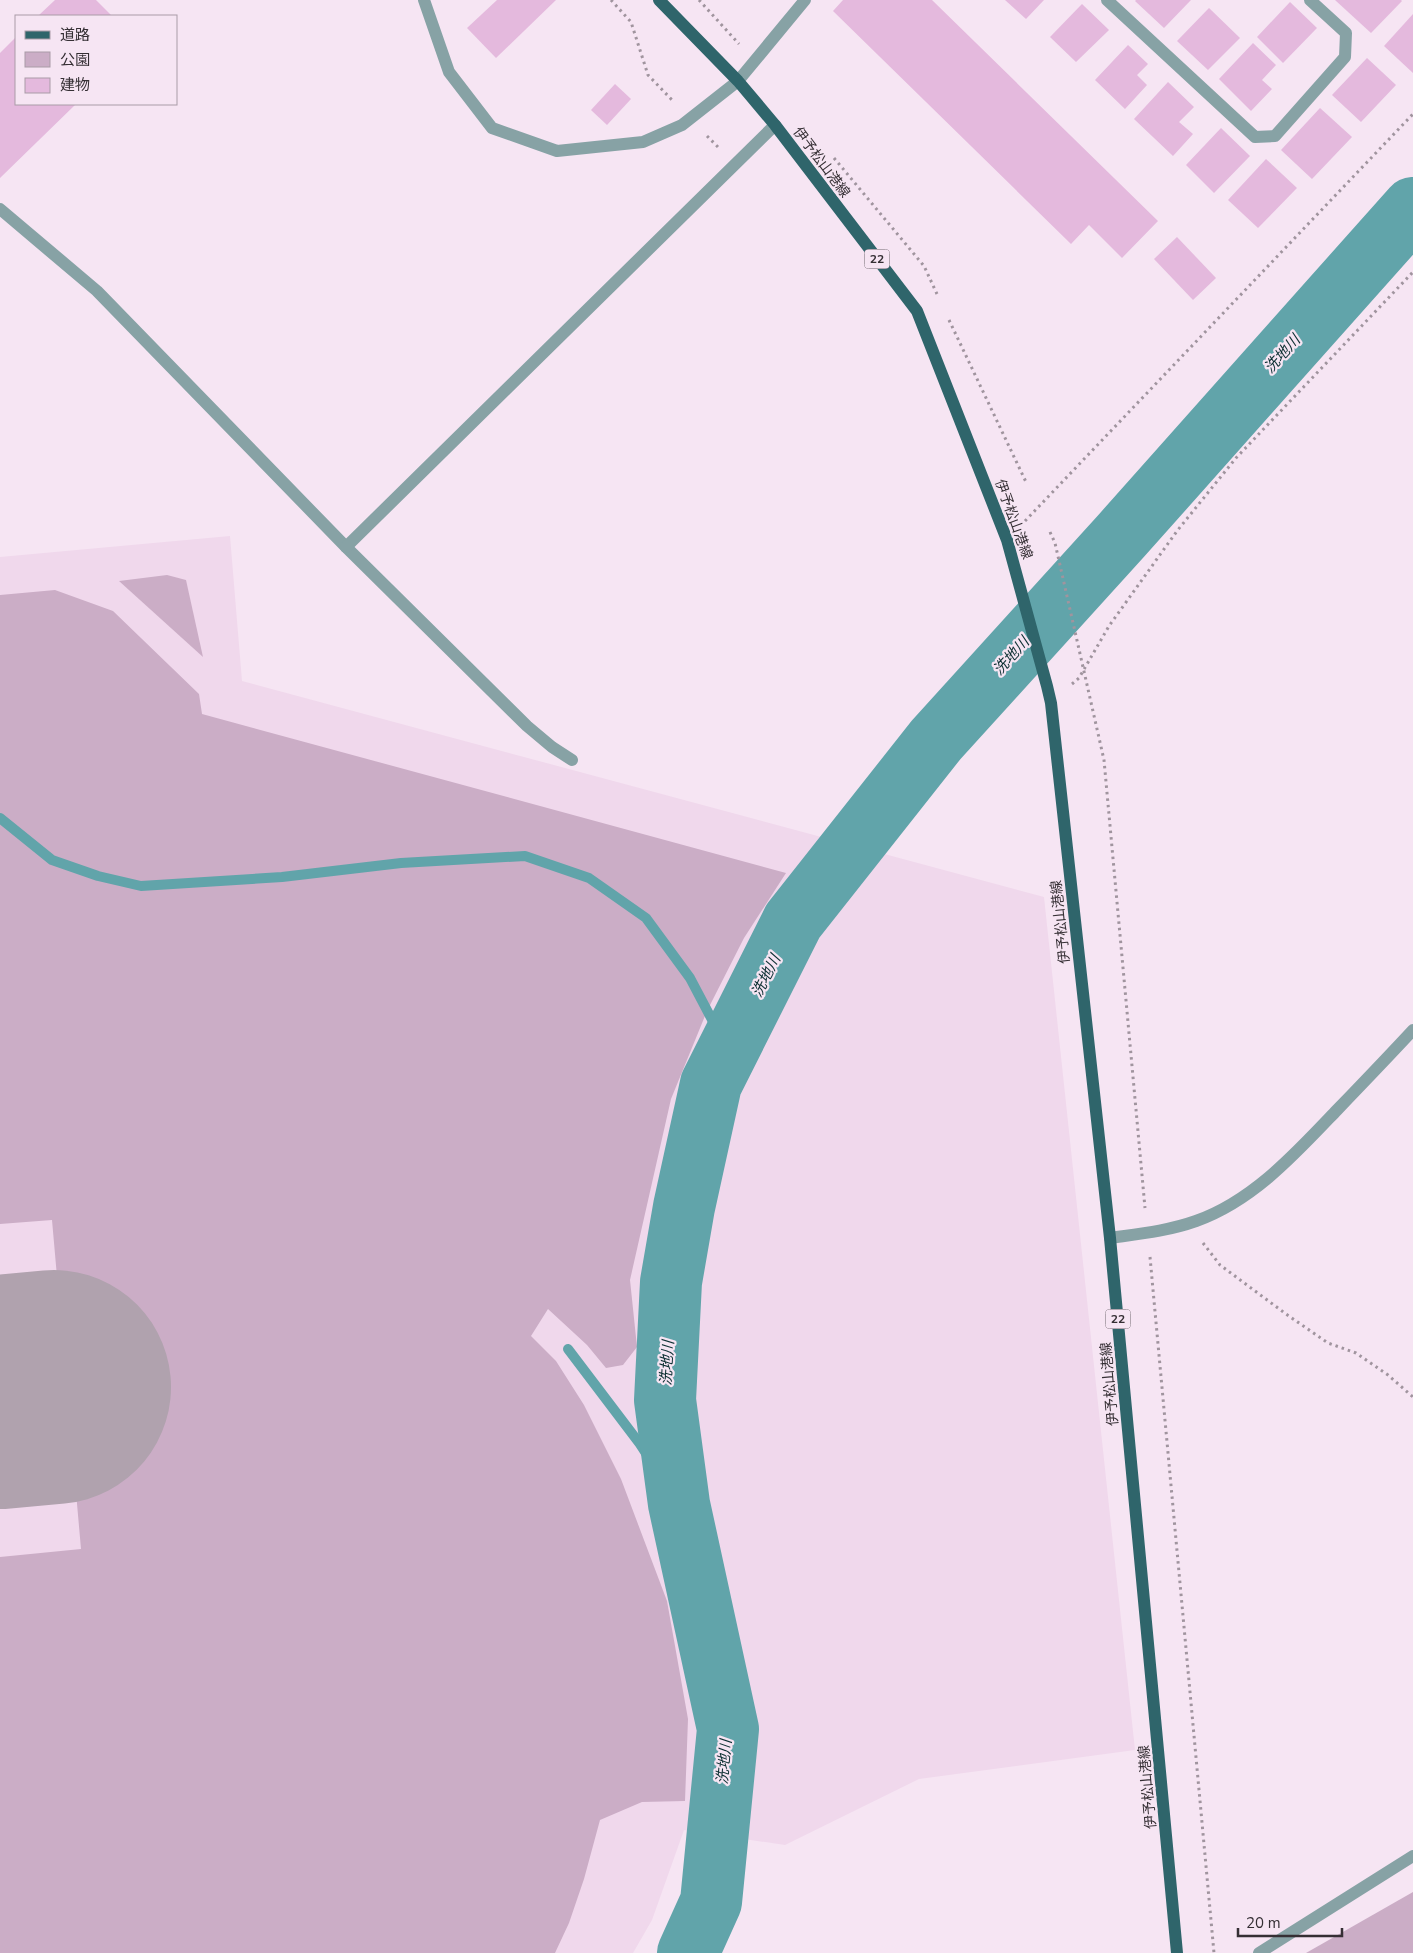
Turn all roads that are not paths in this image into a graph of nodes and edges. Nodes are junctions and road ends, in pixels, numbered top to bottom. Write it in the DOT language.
graph roads {
  1 [pos="424,0"];
  2 [pos="659,0"];
  3 [pos="805,0"];
  4 [pos="1107,0"];
  5 [pos="1310,0"];
  6 [pos="738,81"];
  7 [pos="774,125"];
  8 [pos="0,209"];
  9 [pos="346,547"];
  10 [pos="572,760"];
  11 [pos="1413,1030"];
  12 [pos="1110,1238"];
  13 [pos="1413,1856"];
  14 [pos="1177,1953"];
  15 [pos="1259,1953"];
  1 -- 6 [label="street"];
  2 -- 6 [label="main road, 伊予松山港線 / 22"];
  3 -- 6 [label="street"];
  4 -- 5 [label="street"];
  6 -- 7 [label="main road, 伊予松山港線 / 22"];
  7 -- 9 [label="street"];
  7 -- 12 [label="main road, 伊予松山港線 / 22"];
  8 -- 9 [label="street"];
  9 -- 10 [label="street"];
  11 -- 12 [label="street"];
  12 -- 14 [label="main road, 伊予松山港線 / 22"];
  13 -- 15 [label="street"];
}
